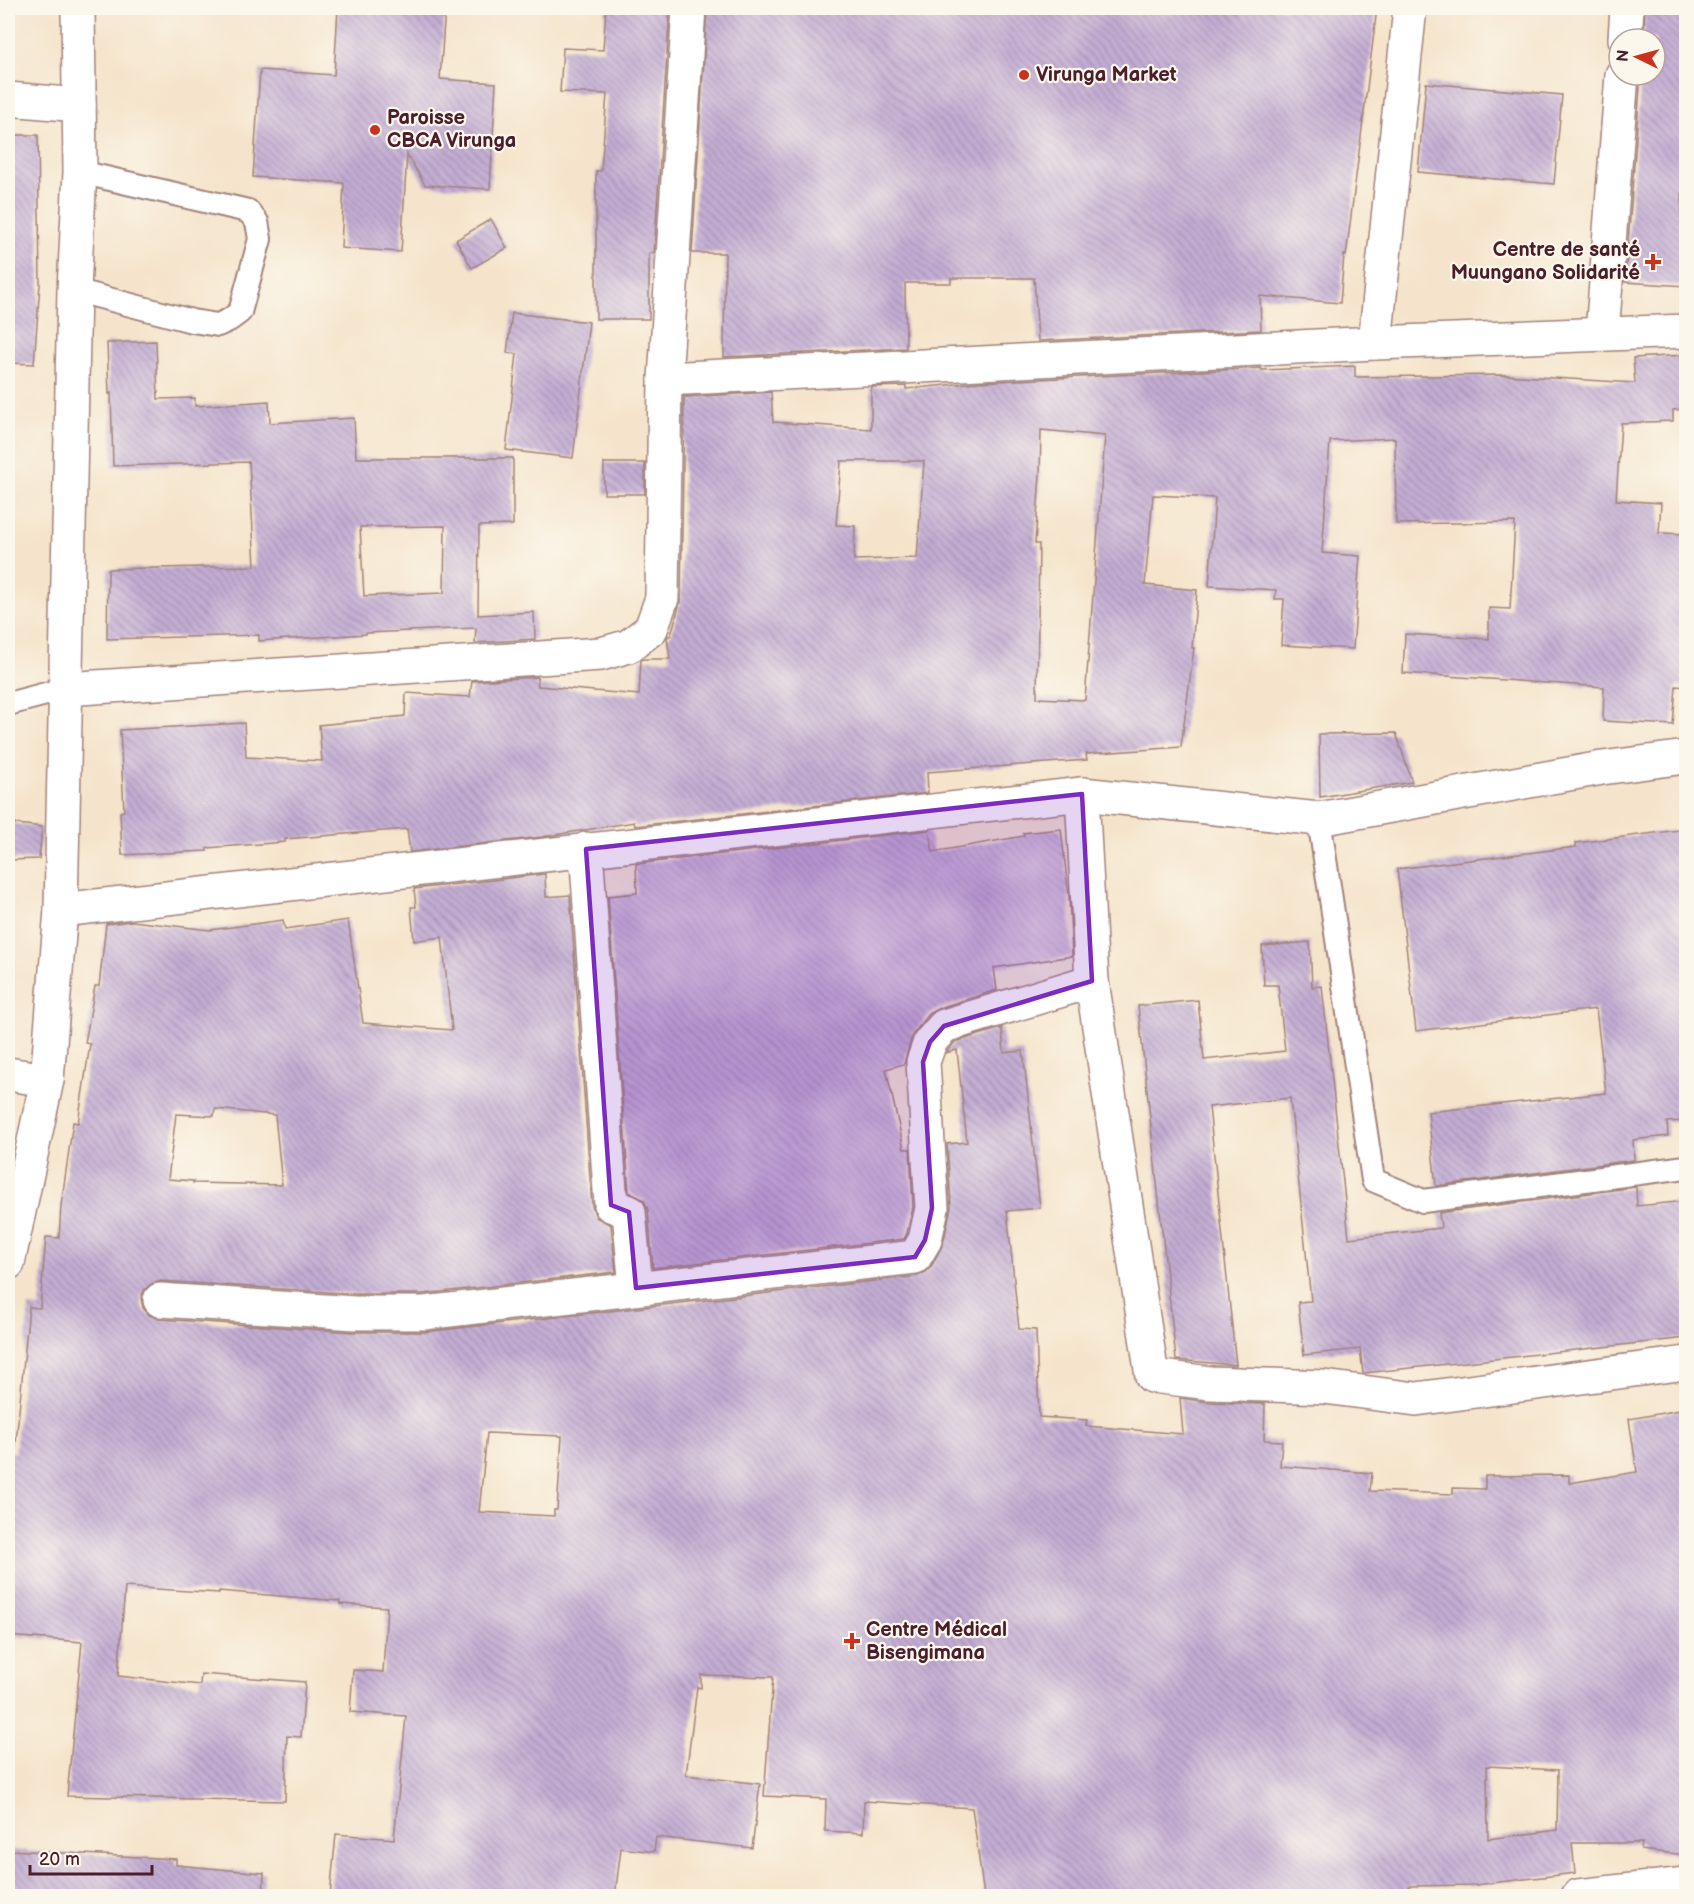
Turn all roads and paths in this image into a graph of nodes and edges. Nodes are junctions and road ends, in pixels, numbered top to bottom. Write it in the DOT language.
graph roads {
  1 [pos="78,8"];
  2 [pos="689,8"];
  3 [pos="1410,8"];
  4 [pos="1627,8"];
  5 [pos="1625,27"];
  6 [pos="1621,87"];
  7 [pos="8,99"];
  8 [pos="79,105"];
  9 [pos="80,172"];
  10 [pos="74,290"];
  11 [pos="1686,332"];
  12 [pos="1602,334"];
  13 [pos="1375,342"];
  14 [pos="665,379"];
  15 [pos="65,689"];
  16 [pos="8,704"];
  17 [pos="1686,756"];
  18 [pos="1082,794"];
  19 [pos="1319,819"];
  20 [pos="586,849"];
  21 [pos="61,910"];
  22 [pos="1092,981"];
  23 [pos="8,1074"];
  24 [pos="47,1080"];
  25 [pos="1686,1167"];
  26 [pos="8,1263"];
  27 [pos="636,1288"];
  28 [pos="160,1300"];
  29 [pos="1686,1364"];
  30 [pos="1686,1884"];
  31 [pos="1578,1896"];
  1 -- 8 [label="street"];
  2 -- 14 [label="street"];
  3 -- 13 [label="street"];
  4 -- 5 [label="street"];
  6 -- 12 [label="street"];
  7 -- 8 [label="street"];
  8 -- 9 [label="street"];
  9 -- 10 [label="street"];
  9 -- 10 [label="lane"];
  10 -- 15 [label="street"];
  11 -- 12 [label="street"];
  12 -- 13 [label="street"];
  13 -- 14 [label="street"];
  14 -- 15 [label="street"];
  15 -- 16 [label="lane"];
  15 -- 21 [label="street"];
  17 -- 19 [label="street"];
  18 -- 19 [label="street"];
  18 -- 20 [label="street"];
  18 -- 22 [label="street"];
  19 -- 25 [label="lane"];
  20 -- 21 [label="street"];
  20 -- 27 [label="street"];
  21 -- 24 [label="street"];
  22 -- 27 [label="street"];
  22 -- 29 [label="street"];
  23 -- 24 [label="street"];
  24 -- 26 [label="street"];
  27 -- 28 [label="street"];
  30 -- 31 [label="street"];
}
